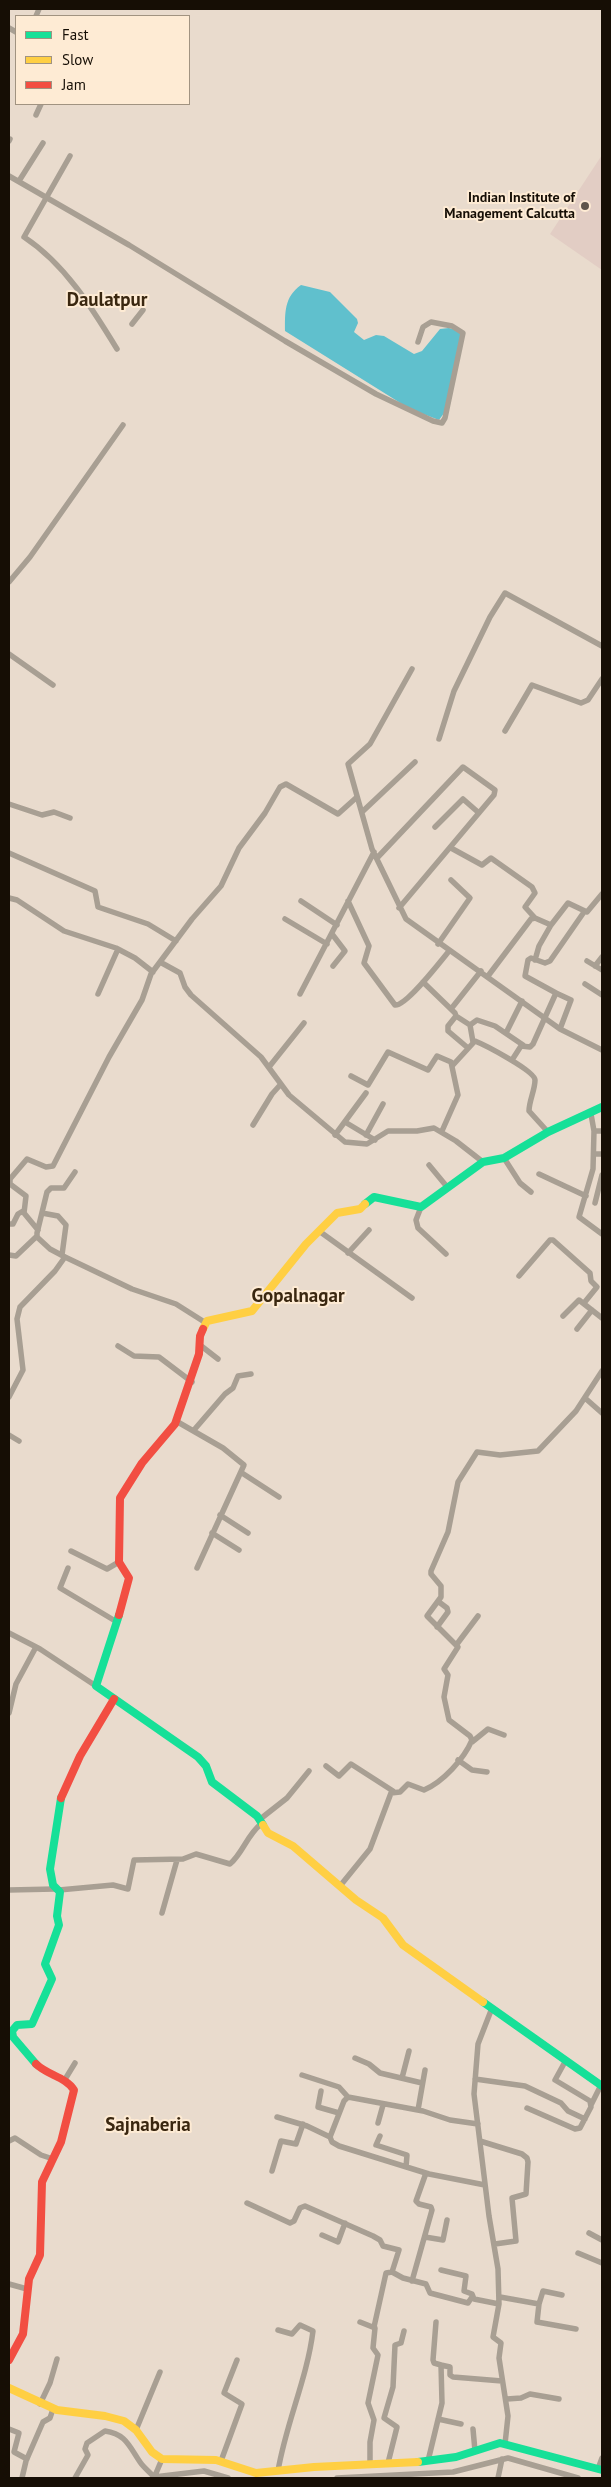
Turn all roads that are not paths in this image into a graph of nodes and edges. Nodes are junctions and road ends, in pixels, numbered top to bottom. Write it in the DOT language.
graph roads {
  1 [pos="41,105"];
  2 [pos="36,115"];
  3 [pos="43,143"];
  4 [pos="70,156"];
  5 [pos="9,176"];
  6 [pos="19,181"];
  7 [pos="46,197"];
  8 [pos="142,310"];
  9 [pos="132,324"];
  10 [pos="418,342"];
  11 [pos="117,349"];
  12 [pos="123,425"];
  13 [pos="9,582"];
  14 [pos="602,646"];
  15 [pos="9,654"];
  16 [pos="412,669"];
  17 [pos="602,679"];
  18 [pos="53,685"];
  19 [pos="505,731"];
  20 [pos="439,739"];
  21 [pos="415,762"];
  22 [pos="356,797"];
  23 [pos="9,804"];
  24 [pos="362,812"];
  25 [pos="479,813"];
  26 [pos="70,818"];
  27 [pos="435,827"];
  28 [pos="451,848"];
  29 [pos="374,852"];
  30 [pos="9,853"];
  31 [pos="377,858"];
  32 [pos="451,880"];
  33 [pos="602,894"];
  34 [pos="9,898"];
  35 [pos="301,901"];
  36 [pos="348,901"];
  37 [pos="399,908"];
  38 [pos="584,912"];
  39 [pos="535,918"];
  40 [pos="285,919"];
  41 [pos="336,925"];
  42 [pos="551,925"];
  43 [pos="332,934"];
  44 [pos="176,941"];
  45 [pos="327,944"];
  46 [pos="438,944"];
  47 [pos="118,949"];
  48 [pos="449,951"];
  49 [pos="602,957"];
  50 [pos="535,960"];
  51 [pos="587,961"];
  52 [pos="163,964"];
  53 [pos="333,966"];
  54 [pos="595,966"];
  55 [pos="602,970"];
  56 [pos="481,971"];
  57 [pos="153,972"];
  58 [pos="488,976"];
  59 [pos="423,982"];
  60 [pos="585,984"];
  61 [pos="556,993"];
  62 [pos="98,994"];
  63 [pos="300,994"];
  64 [pos="602,995"];
  65 [pos="522,1001"];
  66 [pos="451,1009"];
  67 [pos="456,1016"];
  68 [pos="546,1019"];
  69 [pos="304,1023"];
  70 [pos="470,1025"];
  71 [pos="560,1030"];
  72 [pos="506,1033"];
  73 [pos="473,1042"];
  74 [pos="523,1045"];
  75 [pos="468,1048"];
  76 [pos="602,1050"];
  77 [pos="512,1060"];
  78 [pos="453,1065"];
  79 [pos="269,1067"];
  80 [pos="351,1076"];
  81 [pos="278,1086"];
  82 [pos="366,1093"];
  83 [pos="383,1104"];
  84 [pos="602,1107"];
  85 [pos="590,1114"];
  86 [pos="345,1122"];
  87 [pos="253,1125"];
  88 [pos="442,1131"];
  89 [pos="594,1131"];
  90 [pos="602,1131"];
  91 [pos="548,1132"];
  92 [pos="366,1135"];
  93 [pos="335,1136"];
  94 [pos="375,1140"];
  95 [pos="594,1154"];
  96 [pos="602,1154"];
  97 [pos="504,1158"];
  98 [pos="483,1162"];
  99 [pos="429,1165"];
  100 [pos="75,1172"];
  101 [pos="592,1173"];
  102 [pos="539,1174"];
  103 [pos="602,1175"];
  104 [pos="448,1188"];
  105 [pos="531,1192"];
  106 [pos="586,1196"];
  107 [pos="595,1203"];
  108 [pos="421,1207"];
  109 [pos="23,1211"];
  110 [pos="42,1213"];
  111 [pos="9,1224"];
  112 [pos="369,1230"];
  113 [pos="319,1231"];
  114 [pos="37,1233"];
  115 [pos="602,1234"];
  116 [pos="348,1253"];
  117 [pos="446,1254"];
  118 [pos="9,1255"];
  119 [pos="64,1256"];
  120 [pos="520,1276"];
  121 [pos="412,1298"];
  122 [pos="584,1303"];
  123 [pos="592,1310"];
  124 [pos="563,1316"];
  125 [pos="602,1318"];
  126 [pos="206,1323"];
  127 [pos="577,1328"];
  128 [pos="200,1345"];
  129 [pos="118,1346"];
  130 [pos="218,1359"];
  131 [pos="602,1371"];
  132 [pos="251,1374"];
  133 [pos="192,1382"];
  134 [pos="9,1397"];
  135 [pos="585,1398"];
  136 [pos="602,1413"];
  137 [pos="176,1421"];
  138 [pos="194,1430"];
  139 [pos="9,1435"];
  140 [pos="19,1442"];
  141 [pos="242,1473"];
  142 [pos="279,1497"];
  143 [pos="220,1515"];
  144 [pos="212,1533"];
  145 [pos="248,1533"];
  146 [pos="239,1550"];
  147 [pos="71,1551"];
  148 [pos="119,1562"];
  149 [pos="68,1568"];
  150 [pos="196,1568"];
  151 [pos="439,1602"];
  152 [pos="478,1616"];
  153 [pos="117,1622"];
  154 [pos="437,1627"];
  155 [pos="9,1632"];
  156 [pos="457,1644"];
  157 [pos="36,1646"];
  158 [pos="96,1686"];
  159 [pos="114,1699"];
  160 [pos="9,1712"];
  161 [pos="504,1735"];
  162 [pos="472,1742"];
  163 [pos="458,1760"];
  164 [pos="326,1766"];
  165 [pos="308,1772"];
  166 [pos="487,1772"];
  167 [pos="393,1791"];
  168 [pos="260,1822"];
  169 [pos="177,1860"];
  170 [pos="340,1886"];
  171 [pos="57,1889"];
  172 [pos="9,1890"];
  173 [pos="162,1913"];
  174 [pos="492,2008"];
  175 [pos="409,2052"];
  176 [pos="355,2058"];
  177 [pos="566,2060"];
  178 [pos="75,2063"];
  179 [pos="425,2070"];
  180 [pos="302,2075"];
  181 [pos="402,2078"];
  182 [pos="475,2079"];
  183 [pos="64,2081"];
  184 [pos="422,2083"];
  185 [pos="602,2086"];
  186 [pos="321,2091"];
  187 [pos="348,2097"];
  188 [pos="384,2104"];
  189 [pos="591,2104"];
  190 [pos="527,2108"];
  191 [pos="418,2110"];
  192 [pos="339,2114"];
  193 [pos="278,2117"];
  194 [pos="585,2120"];
  195 [pos="378,2123"];
  196 [pos="303,2124"];
  197 [pos="478,2124"];
  198 [pos="380,2136"];
  199 [pos="330,2137"];
  200 [pos="9,2141"];
  201 [pos="480,2141"];
  202 [pos="53,2158"];
  203 [pos="406,2166"];
  204 [pos="272,2171"];
  205 [pos="426,2173"];
  206 [pos="485,2185"];
  207 [pos="247,2203"];
  208 [pos="447,2220"];
  209 [pos="345,2223"];
  210 [pos="589,2233"];
  211 [pos="322,2235"];
  212 [pos="425,2237"];
  213 [pos="602,2240"];
  214 [pos="495,2244"];
  215 [pos="578,2253"];
  216 [pos="602,2263"];
  217 [pos="441,2270"];
  218 [pos="392,2272"];
  219 [pos="412,2281"];
  220 [pos="9,2284"];
  221 [pos="27,2289"];
  222 [pos="562,2296"];
  223 [pos="472,2297"];
  224 [pos="500,2297"];
  225 [pos="499,2304"];
  226 [pos="539,2304"];
  227 [pos="360,2322"];
  228 [pos="436,2322"];
  229 [pos="374,2327"];
  230 [pos="576,2329"];
  231 [pos="278,2330"];
  232 [pos="404,2331"];
  233 [pos="9,2360"];
  234 [pos="57,2360"];
  235 [pos="237,2360"];
  236 [pos="441,2365"];
  237 [pos="160,2372"];
  238 [pos="502,2381"];
  239 [pos="9,2388"];
  240 [pos="506,2399"];
  241 [pos="559,2399"];
  242 [pos="40,2404"];
  243 [pos="52,2414"];
  244 [pos="438,2419"];
  245 [pos="461,2424"];
  246 [pos="9,2429"];
  247 [pos="473,2429"];
  248 [pos="136,2430"];
  249 [pos="505,2444"];
  250 [pos="475,2451"];
  251 [pos="602,2458"];
  252 [pos="27,2459"];
  253 [pos="502,2459"];
  254 [pos="221,2461"];
  255 [pos="428,2461"];
  256 [pos="160,2462"];
  257 [pos="388,2463"];
  258 [pos="370,2464"];
  259 [pos="278,2470"];
  260 [pos="600,2470"];
  261 [pos="349,2473"];
  262 [pos="155,2476"];
  263 [pos="416,2477"];
  264 [pos="22,2478"];
  265 [pos="75,2478"];
  266 [pos="228,2478"];
  267 [pos="337,2478"];
  268 [pos="498,2478"];
  269 [pos="578,2478"];
  1 -- 2 [label="street"];
  3 -- 6 [label="street"];
  4 -- 7 [label="street"];
  5 -- 6 [label="street"];
  6 -- 7 [label="street"];
  7 -- 10 [label="street"];
  7 -- 11 [label="street"];
  8 -- 9 [label="street"];
  12 -- 13 [label="street"];
  14 -- 20 [label="street"];
  15 -- 18 [label="street"];
  16 -- 22 [label="street"];
  17 -- 19 [label="street"];
  21 -- 24 [label="street"];
  22 -- 24 [label="street"];
  22 -- 44 [label="street"];
  23 -- 26 [label="street"];
  24 -- 29 [label="street"];
  25 -- 27 [label="street"];
  25 -- 28 [label="street"];
  25 -- 31 [label="street"];
  28 -- 37 [label="street"];
  28 -- 39 [label="street"];
  29 -- 31 [label="street"];
  29 -- 36 [label="street"];
  30 -- 44 [label="street"];
  31 -- 37 [label="street"];
  32 -- 46 [label="street"];
  33 -- 38 [label="street"];
  34 -- 47 [label="street"];
  35 -- 41 [label="street"];
  36 -- 41 [label="street"];
  36 -- 59 [label="street"];
  37 -- 46 [label="street"];
  38 -- 42 [label="street"];
  38 -- 50 [label="street"];
  39 -- 42 [label="street"];
  39 -- 58 [label="street"];
  40 -- 45 [label="street"];
  41 -- 43 [label="street"];
  42 -- 50 [label="street"];
  43 -- 45 [label="street"];
  43 -- 53 [label="street"];
  44 -- 52 [label="street"];
  45 -- 63 [label="street"];
  46 -- 48 [label="street"];
  47 -- 57 [label="street"];
  47 -- 62 [label="street"];
  48 -- 56 [label="street"];
  48 -- 59 [label="street"];
  49 -- 54 [label="street"];
  50 -- 61 [label="street"];
  51 -- 54 [label="street"];
  52 -- 57 [label="street"];
  52 -- 79 [label="street"];
  54 -- 55 [label="street"];
  56 -- 58 [label="street"];
  56 -- 66 [label="street"];
  57 -- 109 [label="street"];
  58 -- 65 [label="street"];
  59 -- 66 [label="street"];
  60 -- 64 [label="street"];
  61 -- 68 [label="street"];
  61 -- 71 [label="street"];
  65 -- 68 [label="street"];
  65 -- 72 [label="street"];
  66 -- 67 [label="street"];
  67 -- 70 [label="street"];
  67 -- 75 [label="street"];
  68 -- 71 [label="street"];
  68 -- 74 [label="street"];
  69 -- 79 [label="street"];
  70 -- 72 [label="street"];
  70 -- 73 [label="street"];
  71 -- 76 [label="street"];
  72 -- 74 [label="street"];
  73 -- 75 [label="street"];
  73 -- 77 [label="street"];
  74 -- 77 [label="street"];
  75 -- 78 [label="street"];
  77 -- 91 [label="street"];
  78 -- 80 [label="street"];
  78 -- 88 [label="street"];
  79 -- 81 [label="street"];
  81 -- 87 [label="street"];
  81 -- 93 [label="street"];
  82 -- 86 [label="street"];
  83 -- 92 [label="street"];
  84 -- 85 [label="street"];
  85 -- 89 [label="street"];
  85 -- 91 [label="street"];
  86 -- 92 [label="street"];
  86 -- 93 [label="street"];
  88 -- 94 [label="street"];
  88 -- 98 [label="street"];
  89 -- 90 [label="street"];
  89 -- 95 [label="street"];
  91 -- 97 [label="street"];
  92 -- 94 [label="street"];
  93 -- 94 [label="street"];
  95 -- 96 [label="street"];
  95 -- 101 [label="street"];
  97 -- 98 [label="street"];
  97 -- 105 [label="street"];
  98 -- 104 [label="street"];
  99 -- 104 [label="street"];
  100 -- 110 [label="street"];
  101 -- 103 [label="street"];
  101 -- 106 [label="street"];
  102 -- 106 [label="street"];
  103 -- 107 [label="street"];
  104 -- 108 [label="street"];
  106 -- 115 [label="street"];
  108 -- 113 [label="street"];
  108 -- 117 [label="street"];
  109 -- 111 [label="street"];
  109 -- 114 [label="street"];
  110 -- 114 [label="street"];
  110 -- 119 [label="street"];
  112 -- 116 [label="street"];
  113 -- 116 [label="street"];
  113 -- 126 [label="street"];
  114 -- 118 [label="street"];
  114 -- 119 [label="street"];
  116 -- 121 [label="street"];
  119 -- 126 [label="street"];
  119 -- 134 [label="street"];
  120 -- 122 [label="street"];
  122 -- 123 [label="street"];
  122 -- 124 [label="street"];
  123 -- 125 [label="street"];
  123 -- 127 [label="street"];
  126 -- 128 [label="street"];
  128 -- 130 [label="street"];
  128 -- 133 [label="street"];
  129 -- 133 [label="street"];
  131 -- 135 [label="street"];
  132 -- 138 [label="street"];
  133 -- 137 [label="street"];
  135 -- 136 [label="street"];
  135 -- 151 [label="street"];
  137 -- 138 [label="street"];
  137 -- 148 [label="street"];
  138 -- 141 [label="street"];
  139 -- 140 [label="street"];
  141 -- 142 [label="street"];
  141 -- 143 [label="street"];
  143 -- 144 [label="street"];
  143 -- 145 [label="street"];
  144 -- 146 [label="street"];
  144 -- 150 [label="street"];
  147 -- 148 [label="street"];
  148 -- 153 [label="street"];
  149 -- 153 [label="street"];
  151 -- 154 [label="street"];
  151 -- 154 [label="street"];
  152 -- 156 [label="street"];
  153 -- 158 [label="street"];
  154 -- 156 [label="street"];
  155 -- 157 [label="street"];
  156 -- 162 [label="street"];
  157 -- 158 [label="street"];
  157 -- 160 [label="street"];
  158 -- 159 [label="street"];
  159 -- 168 [label="street"];
  159 -- 171 [label="street"];
  161 -- 162 [label="street"];
  162 -- 163 [label="street"];
  163 -- 166 [label="street"];
  163 -- 167 [label="street"];
  164 -- 167 [label="street"];
  165 -- 168 [label="street"];
  167 -- 170 [label="street"];
  168 -- 169 [label="street"];
  168 -- 170 [label="street"];
  169 -- 171 [label="street"];
  169 -- 173 [label="street"];
  170 -- 174 [label="street"];
  171 -- 172 [label="street"];
  171 -- 183 [label="street"];
  174 -- 177 [label="street"];
  174 -- 182 [label="street"];
  175 -- 181 [label="street"];
  176 -- 181 [label="street"];
  177 -- 185 [label="street"];
  177 -- 189 [label="street"];
  178 -- 183 [label="street"];
  179 -- 184 [label="street"];
  180 -- 187 [label="street"];
  181 -- 184 [label="street"];
  182 -- 194 [label="street"];
  182 -- 197 [label="street"];
  183 -- 202 [label="street"];
  184 -- 191 [label="street"];
  185 -- 189 [label="street"];
  186 -- 192 [label="street"];
  187 -- 188 [label="street"];
  187 -- 192 [label="street"];
  188 -- 191 [label="street"];
  188 -- 195 [label="street"];
  189 -- 194 [label="street"];
  190 -- 194 [label="street"];
  191 -- 197 [label="street"];
  192 -- 199 [label="street"];
  193 -- 196 [label="street"];
  196 -- 199 [label="street"];
  196 -- 204 [label="street"];
  197 -- 201 [label="street"];
  198 -- 203 [label="street"];
  199 -- 203 [label="street"];
  200 -- 202 [label="street"];
  201 -- 206 [label="street"];
  201 -- 214 [label="street"];
  202 -- 221 [label="street"];
  203 -- 205 [label="street"];
  205 -- 206 [label="street"];
  205 -- 212 [label="street"];
  206 -- 214 [label="street"];
  207 -- 209 [label="street"];
  208 -- 212 [label="street"];
  209 -- 211 [label="street"];
  209 -- 218 [label="street"];
  210 -- 213 [label="street"];
  212 -- 219 [label="street"];
  214 -- 224 [label="street"];
  215 -- 216 [label="street"];
  217 -- 223 [label="street"];
  218 -- 219 [label="street"];
  218 -- 229 [label="street"];
  219 -- 223 [label="street"];
  220 -- 221 [label="street"];
  221 -- 233 [label="street"];
  222 -- 226 [label="street"];
  223 -- 225 [label="street"];
  224 -- 225 [label="street"];
  224 -- 226 [label="street"];
  225 -- 238 [label="street"];
  226 -- 230 [label="street"];
  227 -- 229 [label="street"];
  228 -- 236 [label="street"];
  229 -- 258 [label="street"];
  231 -- 259 [label="street"];
  232 -- 257 [label="street"];
  234 -- 242 [label="street"];
  235 -- 254 [label="street"];
  236 -- 238 [label="street"];
  236 -- 244 [label="street"];
  237 -- 248 [label="street"];
  238 -- 240 [label="street"];
  239 -- 242 [label="street"];
  240 -- 241 [label="street"];
  240 -- 249 [label="street"];
  242 -- 243 [label="street"];
  243 -- 248 [label="street"];
  243 -- 252 [label="street"];
  244 -- 245 [label="street"];
  244 -- 255 [label="street"];
  246 -- 252 [label="street"];
  247 -- 250 [label="street"];
  248 -- 256 [label="street"];
  249 -- 250 [label="street"];
  249 -- 260 [label="street"];
  250 -- 255 [label="street"];
  251 -- 260 [label="street"];
  252 -- 264 [label="street"];
  253 -- 263 [label="street"];
  253 -- 268 [label="street"];
  253 -- 269 [label="street"];
  254 -- 256 [label="street"];
  254 -- 259 [label="street"];
  255 -- 257 [label="street"];
  256 -- 262 [label="street"];
  257 -- 258 [label="street"];
  258 -- 261 [label="street"];
  259 -- 261 [label="street"];
  261 -- 263 [label="street"];
  261 -- 267 [label="street"];
  262 -- 265 [label="street"];
  262 -- 266 [label="street"];
}
